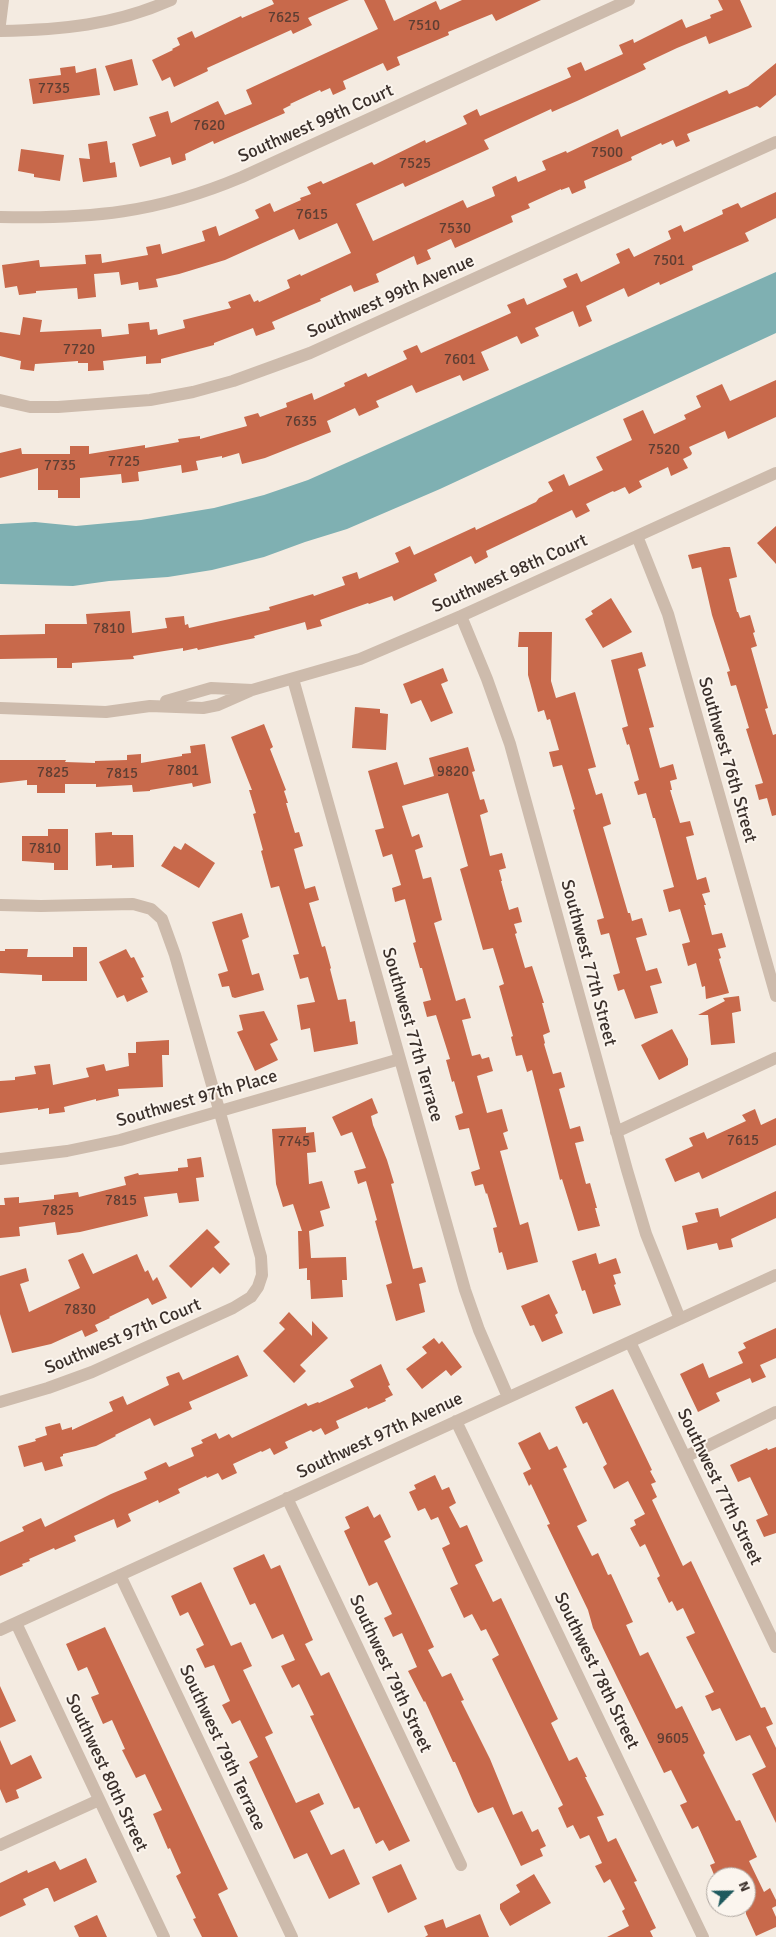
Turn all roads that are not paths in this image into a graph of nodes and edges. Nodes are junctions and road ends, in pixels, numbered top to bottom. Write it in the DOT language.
graph roads {
  1 [pos="3,0"];
  2 [pos="171,0"];
  3 [pos="629,0"];
  4 [pos="0,24"];
  5 [pos="0,31"];
  6 [pos="776,142"];
  7 [pos="0,217"];
  8 [pos="2,400"];
  9 [pos="776,473"];
  10 [pos="637,536"];
  11 [pos="460,616"];
  12 [pos="294,679"];
  13 [pos="252,690"];
  14 [pos="150,706"];
  15 [pos="0,708"];
  16 [pos="0,906"];
  17 [pos="776,996"];
  18 [pos="776,1058"];
  19 [pos="400,1059"];
  20 [pos="219,1112"];
  21 [pos="616,1132"];
  22 [pos="0,1160"];
  23 [pos="776,1275"];
  24 [pos="680,1319"];
  25 [pos="630,1342"];
  26 [pos="508,1397"];
  27 [pos="0,1402"];
  28 [pos="776,1412"];
  29 [pos="456,1421"];
  30 [pos="685,1457"];
  31 [pos="287,1498"];
  32 [pos="120,1575"];
  33 [pos="16,1623"];
  34 [pos="0,1630"];
  35 [pos="776,1647"];
  36 [pos="99,1800"];
  37 [pos="0,1845"];
  38 [pos="461,1865"];
  39 [pos="164,1937"];
  40 [pos="292,1937"];
  41 [pos="703,1937"];
  1 -- 4 [label="street"];
  2 -- 5 [label="street"];
  3 -- 7 [label="street, Southwest 99th Court"];
  6 -- 8 [label="street, Southwest 99th Avenue"];
  9 -- 10 [label="street, Southwest 98th Court"];
  10 -- 11 [label="street, Southwest 98th Court"];
  10 -- 17 [label="street, Southwest 76th Street"];
  11 -- 12 [label="street, Southwest 98th Court"];
  11 -- 21 [label="street, Southwest 77th Street"];
  12 -- 13 [label="street, Southwest 98th Court"];
  12 -- 19 [label="street, Southwest 77th Terrace"];
  13 -- 14 [label="street, Southwest 98th Court"];
  13 -- 14 [label="street, Southwest 98th Court"];
  14 -- 15 [label="street, Southwest 98th Court"];
  16 -- 20 [label="street"];
  18 -- 21 [label="street"];
  19 -- 20 [label="street, Southwest 97th Place"];
  19 -- 26 [label="street, Southwest 77th Terrace"];
  20 -- 22 [label="street, Southwest 97th Place"];
  20 -- 27 [label="street, Southwest 97th Court"];
  21 -- 24 [label="street, Southwest 77th Street"];
  23 -- 24 [label="street, Southwest 97th Avenue"];
  24 -- 25 [label="street, Southwest 97th Avenue"];
  25 -- 26 [label="street, Southwest 97th Avenue"];
  25 -- 30 [label="street, Southwest 77th Street"];
  26 -- 29 [label="street, Southwest 97th Avenue"];
  28 -- 30 [label="street"];
  29 -- 31 [label="street, Southwest 97th Avenue"];
  29 -- 41 [label="street, Southwest 78th Street"];
  30 -- 35 [label="street, Southwest 77th Street"];
  31 -- 32 [label="street, Southwest 97th Avenue"];
  31 -- 38 [label="street, Southwest 79th Street"];
  32 -- 33 [label="street, Southwest 97th Avenue"];
  32 -- 40 [label="street, Southwest 79th Terrace"];
  33 -- 34 [label="street, Southwest 97th Avenue"];
  33 -- 36 [label="street, Southwest 80th Street"];
  36 -- 37 [label="street"];
  36 -- 39 [label="street, Southwest 80th Street"];
}
